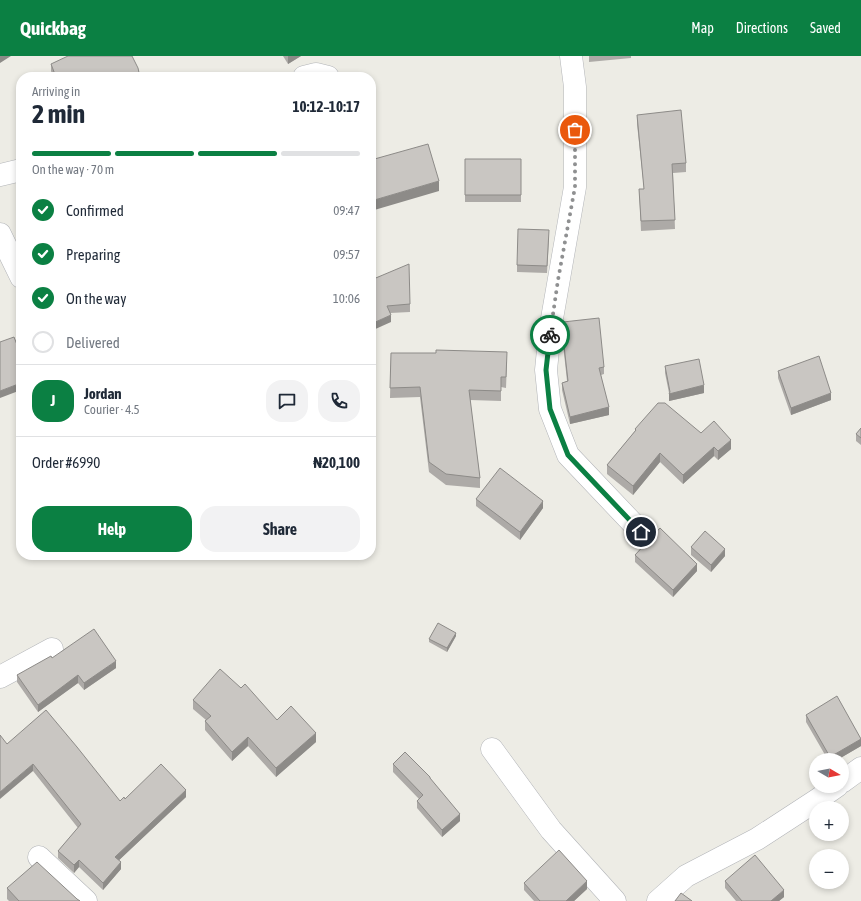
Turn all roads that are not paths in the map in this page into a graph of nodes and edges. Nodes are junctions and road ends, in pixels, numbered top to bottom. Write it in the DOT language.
graph roads {
  1 [pos="571,56"];
  2 [pos="16,171"];
  3 [pos="0,175"];
  4 [pos="0,234"];
  5 [pos="16,267"];
  6 [pos="641,532"];
  7 [pos="52,649"];
  8 [pos="0,677"];
  9 [pos="492,749"];
  10 [pos="861,768"];
  11 [pos="849,777"];
  12 [pos="827,793"];
  13 [pos="39,857"];
  14 [pos="86,901"];
  15 [pos="615,901"];
  16 [pos="658,901"];
  1 -- 6 [label="street"];
  2 -- 3 [label="street"];
  4 -- 5 [label="street"];
  7 -- 8 [label="street"];
  9 -- 15 [label="street"];
  10 -- 11 [label="street"];
  12 -- 16 [label="street"];
  13 -- 14 [label="street"];
}
